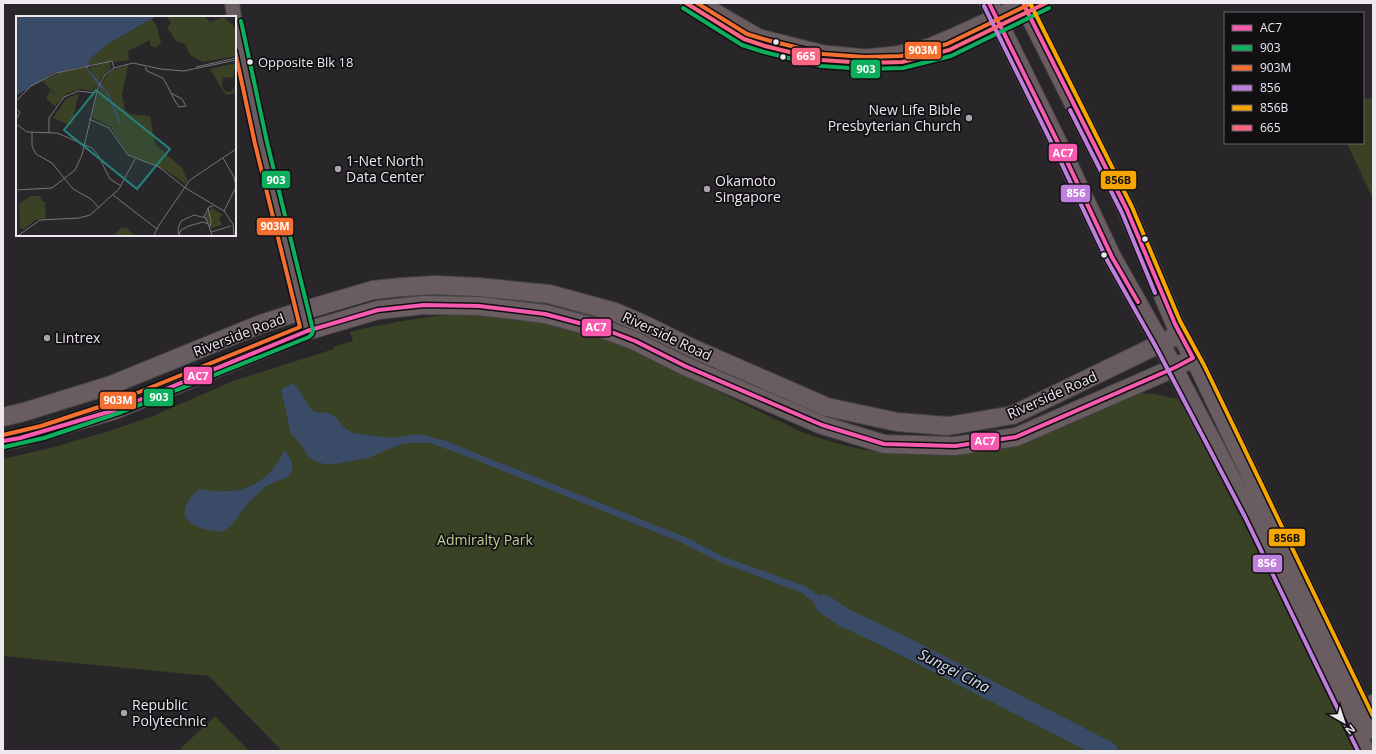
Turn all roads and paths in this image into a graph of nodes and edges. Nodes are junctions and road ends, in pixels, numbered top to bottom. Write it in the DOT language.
graph roads {
  1 [pos="232,3"];
  2 [pos="686,3"];
  3 [pos="1046,3"];
  4 [pos="1023,6"];
  5 [pos="708,9"];
  6 [pos="994,14"];
  7 [pos="234,16"];
  8 [pos="236,27"];
  9 [pos="302,311"];
  10 [pos="307,331"];
  11 [pos="1180,334"];
  12 [pos="1161,344"];
  13 [pos="1193,358"];
  14 [pos="1174,368"];
  15 [pos="3,417"];
  16 [pos="3,441"];
  17 [pos="1368,703"];
  18 [pos="1373,730"];
  19 [pos="1365,751"];
  1 -- 7 [label="street"];
  2 -- 5 [label="street"];
  3 -- 4 [label="street"];
  4 -- 6 [label="street"];
  4 -- 11 [label="main road"];
  5 -- 6 [label="street"];
  6 -- 12 [label="main road"];
  8 -- 9 [label="street"];
  9 -- 10 [label="street"];
  9 -- 12 [label="main road, Riverside Road"];
  9 -- 15 [label="main road, Riverside Road"];
  10 -- 14 [label="main road, Riverside Road"];
  10 -- 16 [label="main road, Riverside Road"];
  11 -- 12 [label="main road, Riverside Road"];
  11 -- 13 [label="main road"];
  12 -- 14 [label="main road"];
  13 -- 14 [label="main road, Riverside Road"];
  13 -- 17 [label="main road"];
  14 -- 19 [label="main road"];
  17 -- 18 [label="main road"];
}
